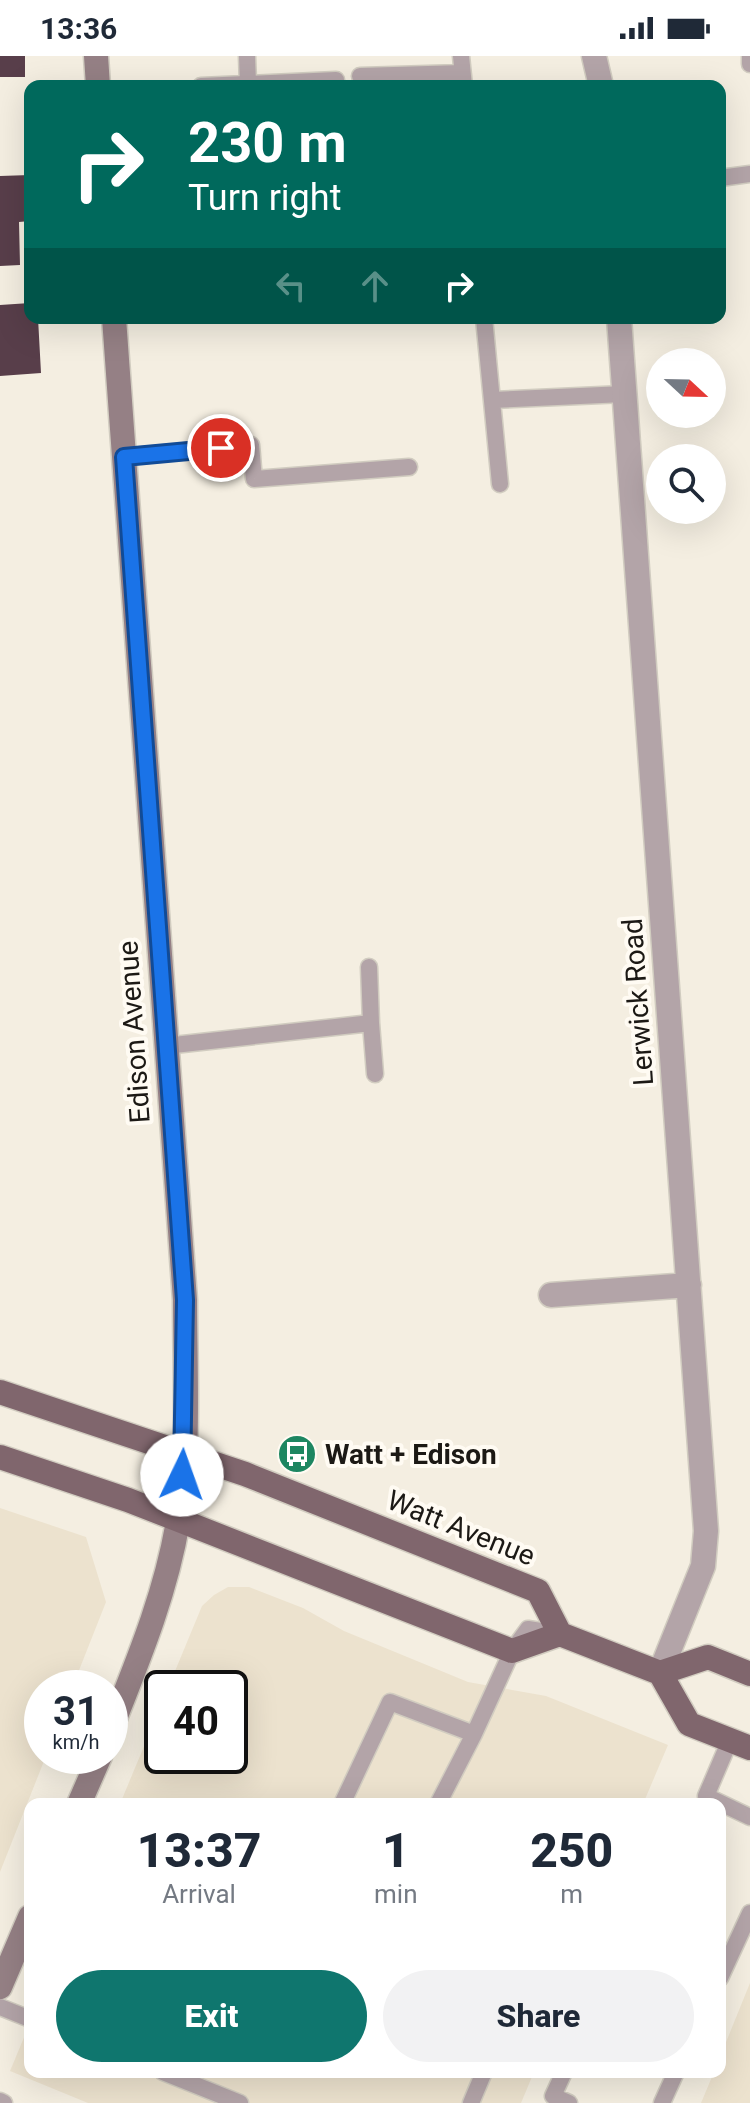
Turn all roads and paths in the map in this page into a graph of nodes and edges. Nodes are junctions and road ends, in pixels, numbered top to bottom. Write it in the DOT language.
graph roads {
  1 [pos="96,56"];
  2 [pos="247,56"];
  3 [pos="594,56"];
  4 [pos="750,56"];
  5 [pos="750,64"];
  6 [pos="462,72"];
  7 [pos="360,76"];
  8 [pos="98,80"];
  9 [pos="248,80"];
  10 [pos="600,80"];
  11 [pos="750,174"];
  12 [pos="726,177"];
  13 [pos="114,324"];
  14 [pos="485,324"];
  15 [pos="619,324"];
  16 [pos="624,394"];
  17 [pos="492,400"];
  18 [pos="124,457"];
  19 [pos="409,467"];
  20 [pos="500,484"];
  21 [pos="369,967"];
  22 [pos="371,1023"];
  23 [pos="165,1046"];
  24 [pos="375,1074"];
  25 [pos="689,1285"];
  26 [pos="551,1295"];
  27 [pos="0,1392"];
  28 [pos="184,1453"];
  29 [pos="0,1457"];
  30 [pos="179,1520"];
  31 [pos="560,1634"];
  32 [pos="512,1651"];
  33 [pos="660,1673"];
  34 [pos="750,1674"];
  35 [pos="128,1686"];
  36 [pos="474,1734"];
  37 [pos="740,1744"];
  38 [pos="92,1774"];
  39 [pos="82,1798"];
  40 [pos="345,1798"];
  41 [pos="441,1798"];
  42 [pos="710,1798"];
  43 [pos="726,1806"];
  44 [pos="750,1817"];
  45 [pos="750,1913"];
  46 [pos="24,1929"];
  47 [pos="726,1965"];
  48 [pos="3,1973"];
  49 [pos="0,2007"];
  50 [pos="24,2017"];
  51 [pos="178,2078"];
  52 [pos="481,2078"];
  53 [pos="561,2078"];
  54 [pos="673,2078"];
  55 [pos="240,2103"];
  56 [pos="471,2103"];
  57 [pos="569,2103"];
  58 [pos="662,2103"];
  1 -- 8 [label="street"];
  2 -- 9 [label="lane"];
  3 -- 10 [label="street"];
  4 -- 5 [label="lane"];
  6 -- 7 [label="lane"];
  11 -- 12 [label="lane"];
  13 -- 18 [label="street, Edison Avenue"];
  14 -- 17 [label="lane"];
  15 -- 16 [label="street, Lerwick Road"];
  16 -- 17 [label="lane"];
  16 -- 25 [label="street, Lerwick Road"];
  17 -- 20 [label="lane"];
  18 -- 19 [label="lane"];
  18 -- 23 [label="street, Edison Avenue"];
  21 -- 22 [label="lane"];
  22 -- 23 [label="lane"];
  22 -- 24 [label="lane"];
  23 -- 28 [label="street, Edison Avenue"];
  25 -- 26 [label="street"];
  25 -- 33 [label="street, Lerwick Road"];
  27 -- 28 [label="main road, Watt Avenue"];
  28 -- 30 [label="street, Edison Avenue"];
  28 -- 31 [label="main road, Watt Avenue"];
  29 -- 30 [label="main road"];
  30 -- 32 [label="main road"];
  30 -- 35 [label="street, Edison Avenue"];
  31 -- 32 [label="main road"];
  31 -- 33 [label="main road"];
  32 -- 36 [label="lane"];
  33 -- 34 [label="main road"];
  33 -- 37 [label="main road"];
  36 -- 40 [label="lane"];
  36 -- 41 [label="lane"];
  37 -- 42 [label="lane"];
  38 -- 39 [label="street"];
  43 -- 44 [label="lane"];
  45 -- 47 [label="lane"];
  46 -- 48 [label="street"];
  49 -- 50 [label="lane"];
  51 -- 55 [label="lane"];
  52 -- 56 [label="lane"];
  53 -- 57 [label="lane"];
  54 -- 58 [label="lane"];
}
